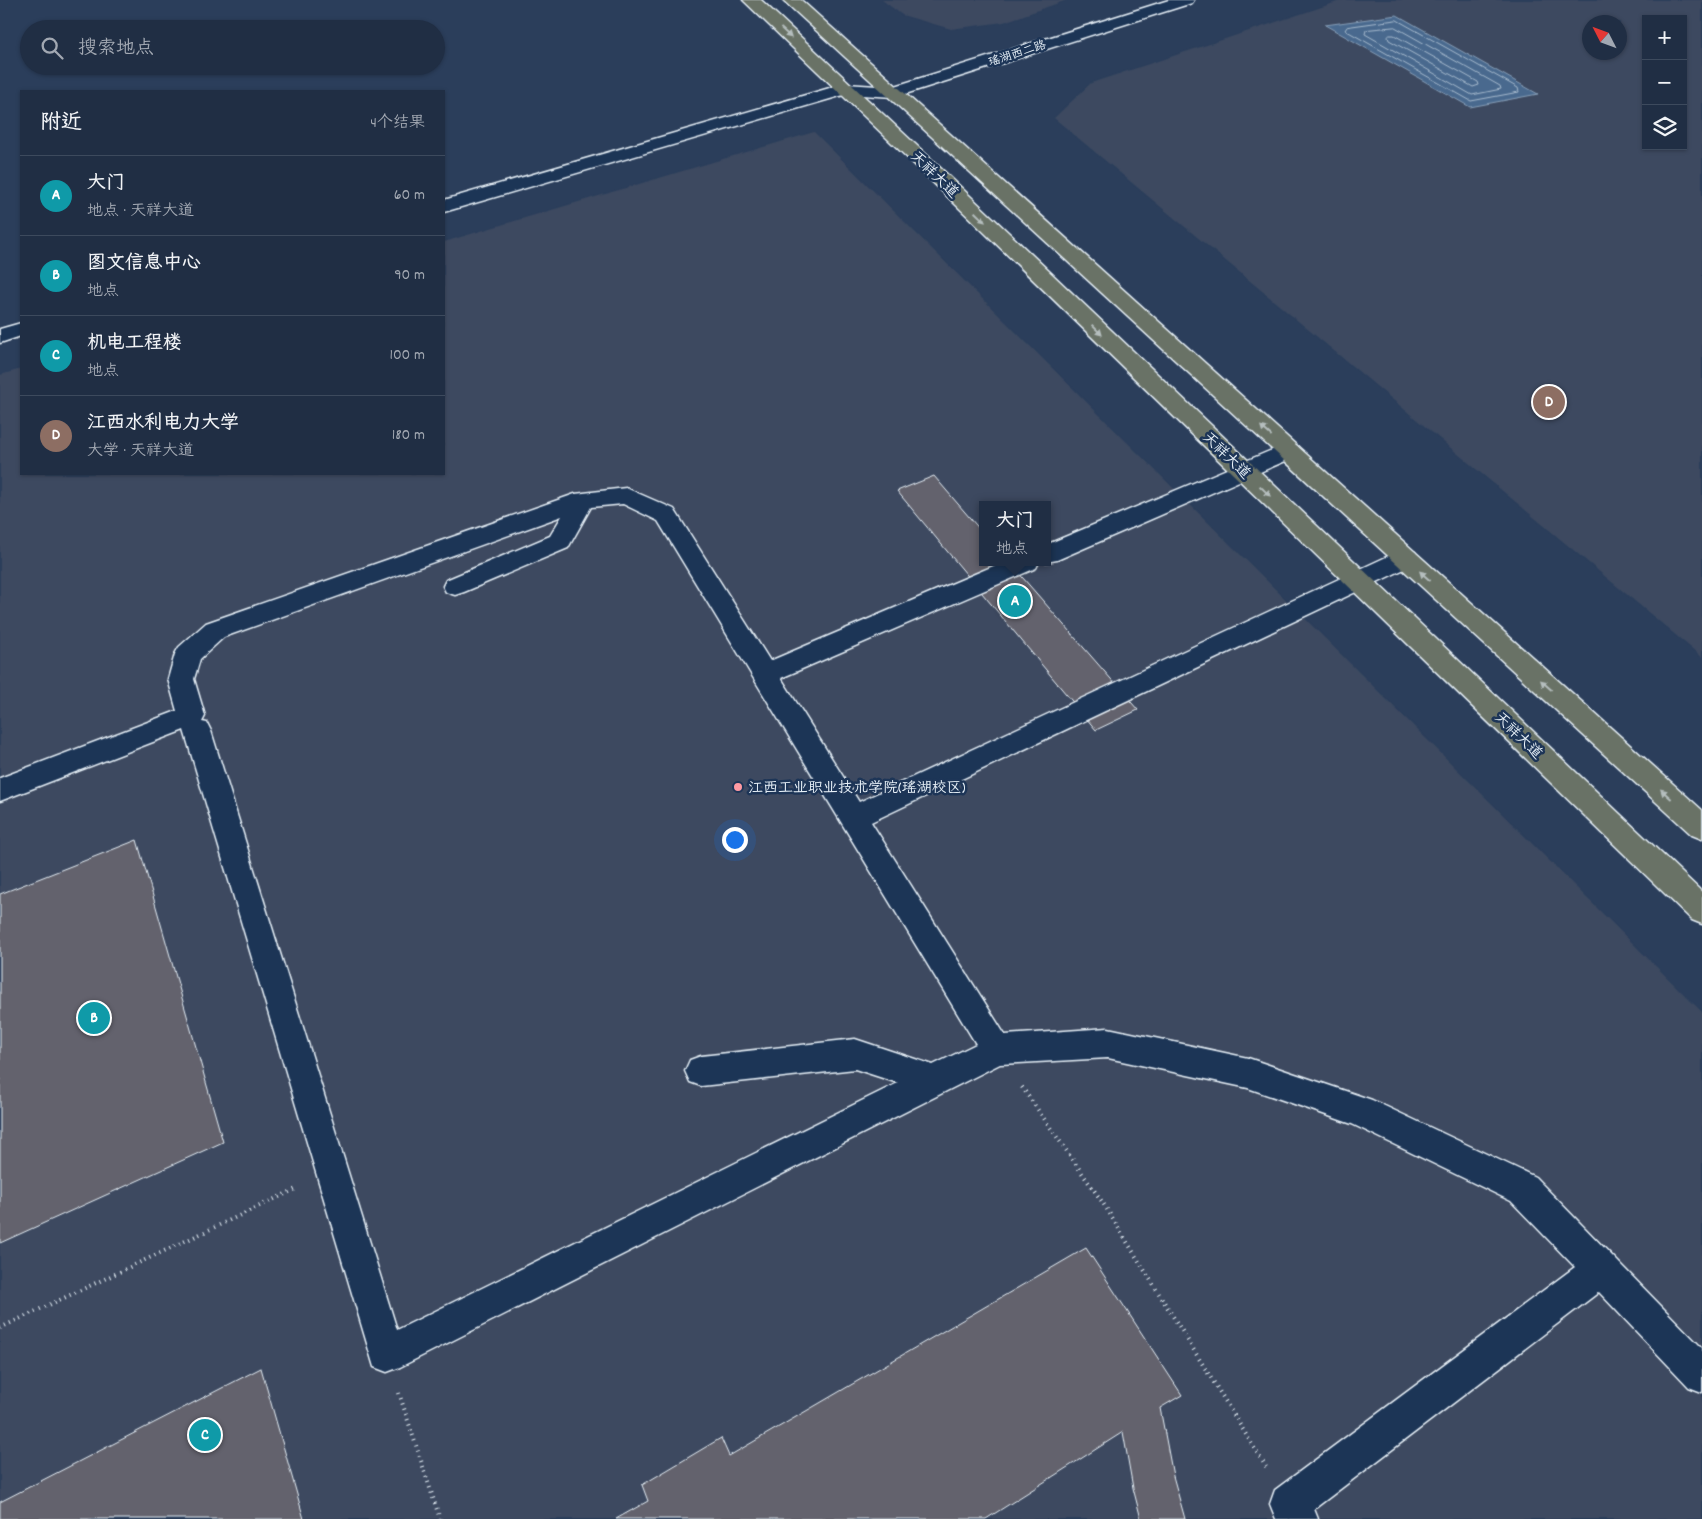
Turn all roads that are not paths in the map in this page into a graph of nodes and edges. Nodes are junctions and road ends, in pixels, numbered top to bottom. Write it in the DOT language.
graph roads {
  1 [pos="751,0"];
  2 [pos="791,0"];
  3 [pos="1186,0"];
  4 [pos="846,89"];
  5 [pos="894,92"];
  6 [pos="445,206"];
  7 [pos="20,330"];
  8 [pos="0,336"];
  9 [pos="1289,451"];
  10 [pos="1243,470"];
  11 [pos="583,500"];
  12 [pos="1051,553"];
  13 [pos="1406,558"];
  14 [pos="1018,566"];
  15 [pos="1358,580"];
  16 [pos="455,586"];
  17 [pos="764,674"];
  18 [pos="197,731"];
  19 [pos="0,790"];
  20 [pos="853,818"];
  21 [pos="1702,827"];
  22 [pos="1702,911"];
  23 [pos="997,1050"];
  24 [pos="701,1071"];
  25 [pos="935,1081"];
  26 [pos="1601,1269"];
  27 [pos="1702,1374"];
  28 [pos="1294,1511"];
  1 -- 4 [label="main road, 天祥大道, one-way"];
  2 -- 5 [label="main road, 天祥大道"];
  3 -- 5 [label="street, 瑶湖西二路"];
  4 -- 5 [label="street, 瑶湖西二路"];
  4 -- 6 [label="street, 瑶湖西二路"];
  4 -- 10 [label="main road, 天祥大道, one-way"];
  9 -- 5 [label="main road, 天祥大道, one-way"];
  7 -- 8 [label="street"];
  9 -- 10 [label="street"];
  9 -- 13 [label="main road, 天祥大道"];
  10 -- 12 [label="street"];
  10 -- 15 [label="main road, 天祥大道, one-way"];
  11 -- 16 [label="street"];
  11 -- 17 [label="street"];
  11 -- 19 [label="street"];
  13 -- 15 [label="street"];
  21 -- 13 [label="main road, 天祥大道, one-way"];
  14 -- 17 [label="street"];
  15 -- 20 [label="street"];
  15 -- 22 [label="main road, 天祥大道"];
  17 -- 20 [label="street"];
  18 -- 25 [label="street"];
  20 -- 23 [label="street"];
  23 -- 25 [label="street"];
  23 -- 26 [label="street"];
  24 -- 25 [label="street"];
  26 -- 27 [label="street"];
  26 -- 28 [label="street"];
}
